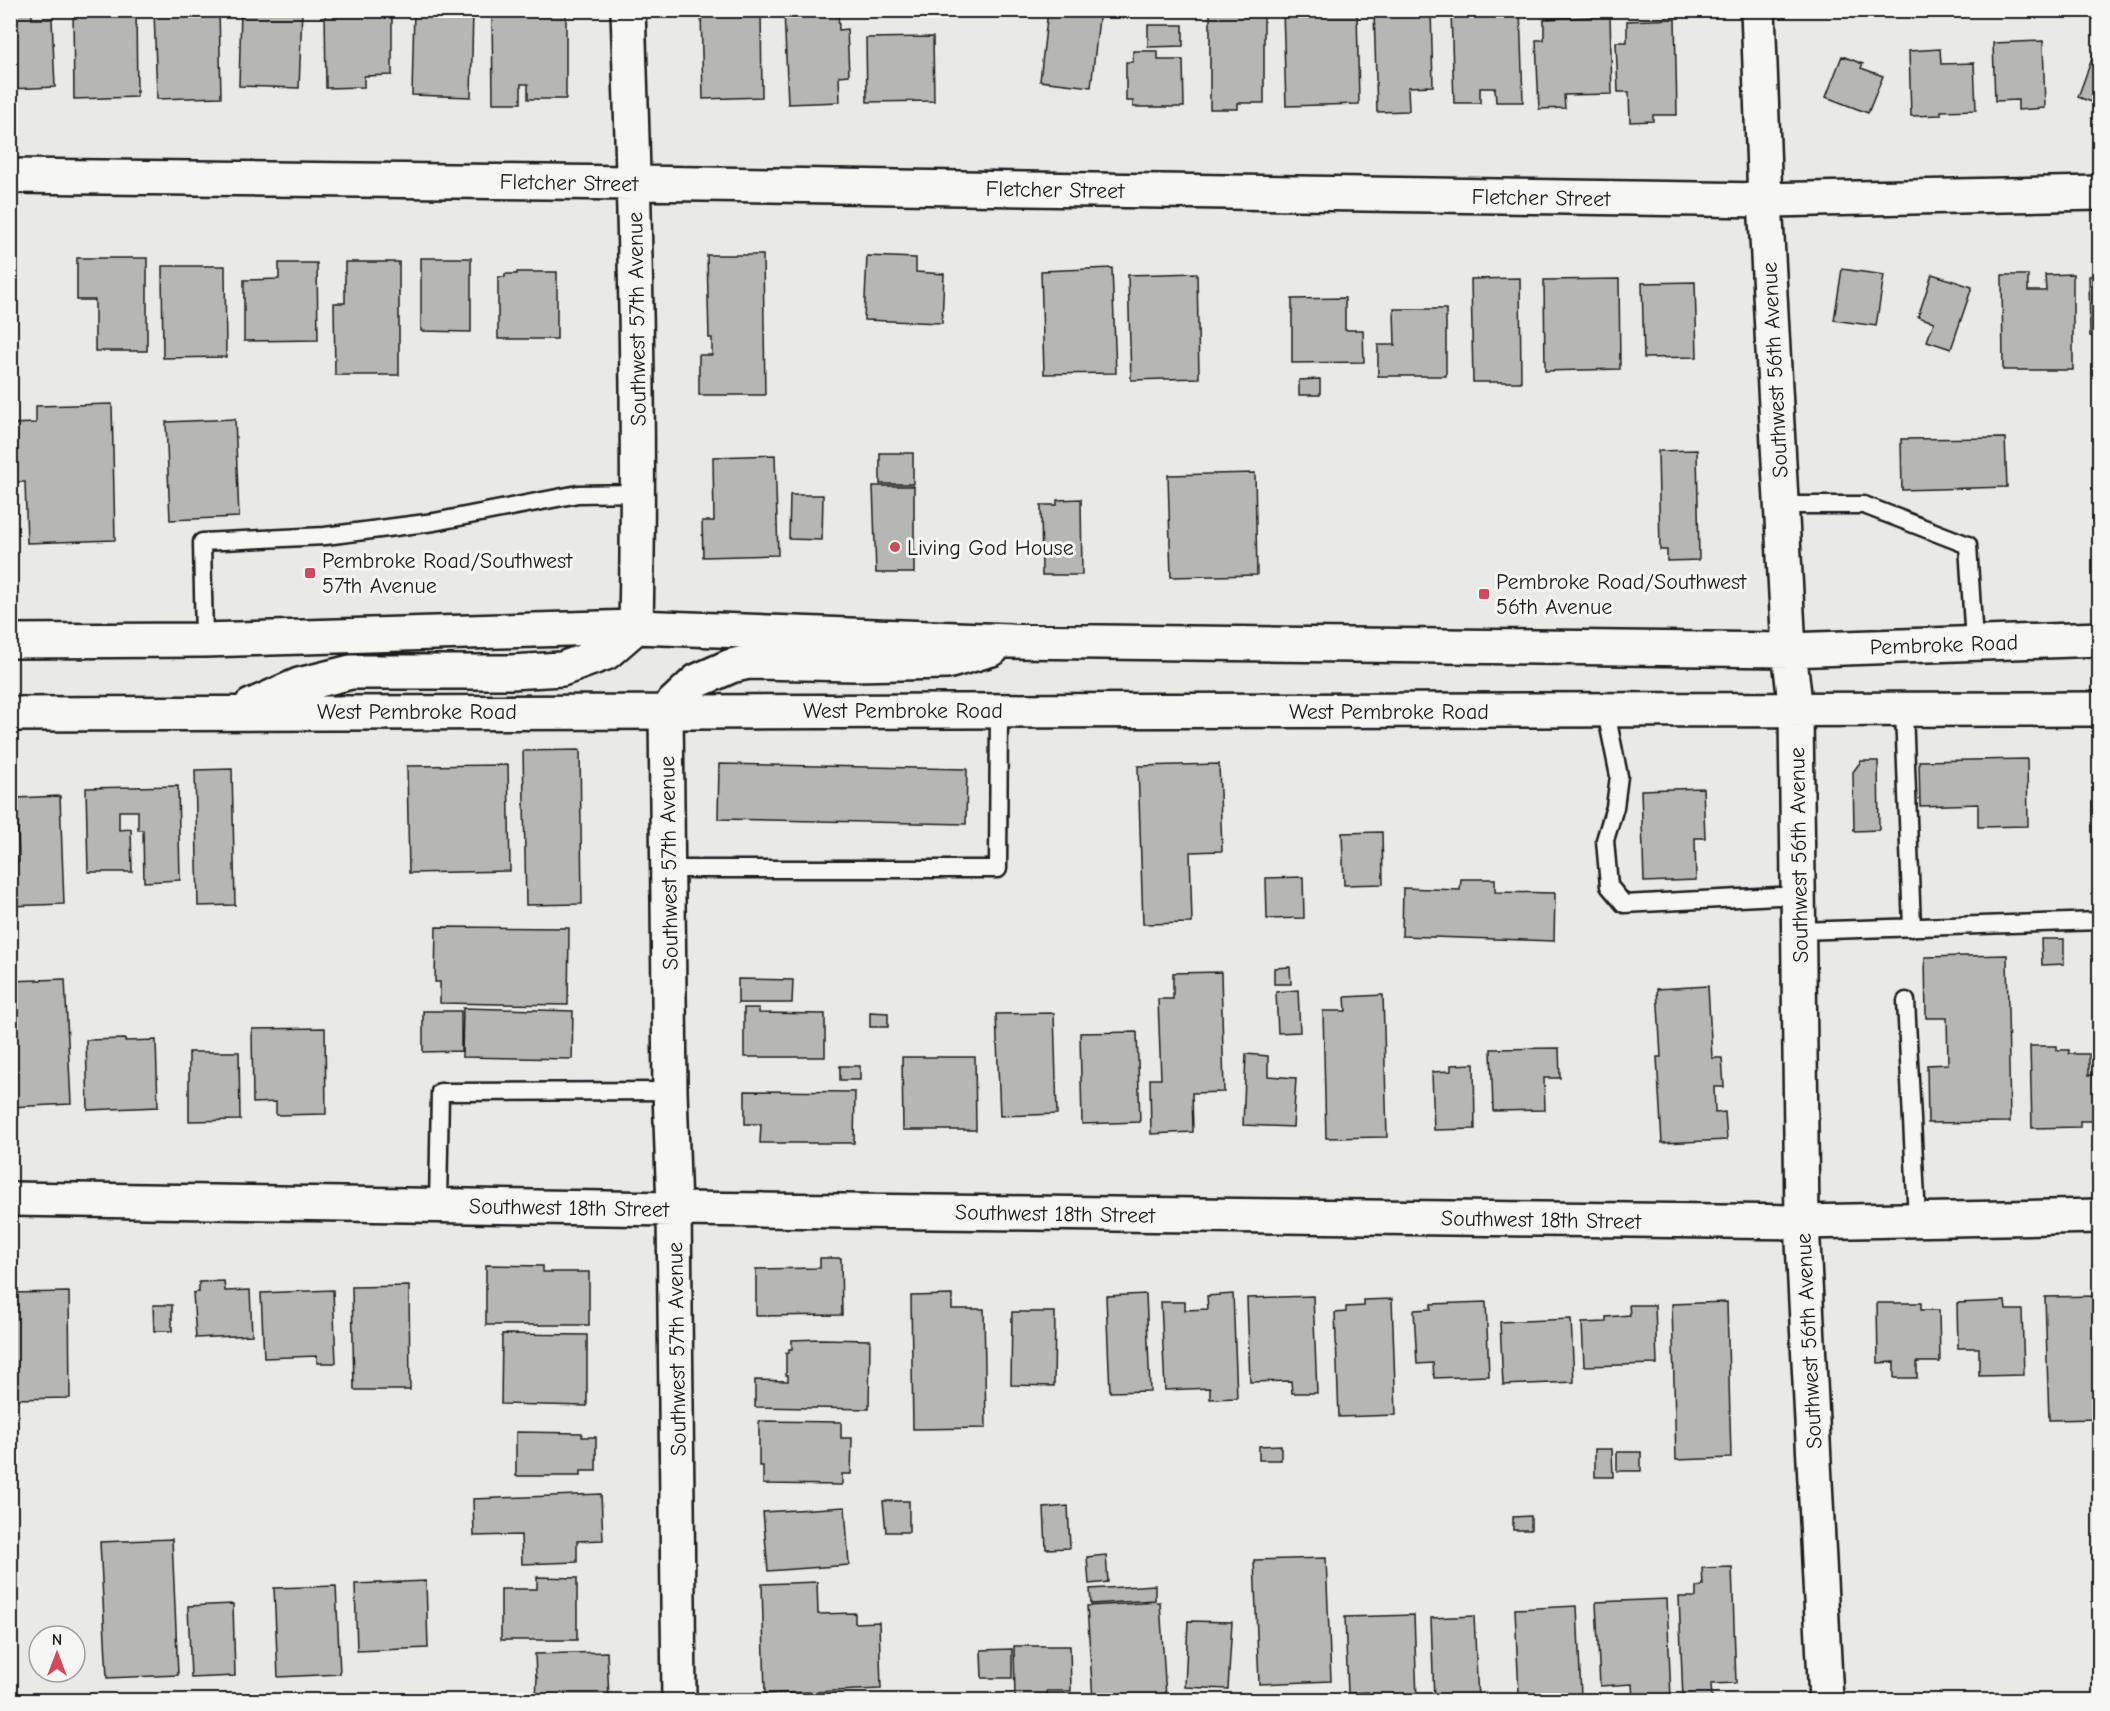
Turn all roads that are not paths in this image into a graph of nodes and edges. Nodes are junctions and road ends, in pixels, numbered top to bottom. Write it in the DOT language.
graph roads {
  1 [pos="628,10"];
  2 [pos="1758,10"];
  3 [pos="10,176"];
  4 [pos="634,183"];
  5 [pos="2100,193"];
  6 [pos="1765,200"];
  7 [pos="638,493"];
  8 [pos="1781,505"];
  9 [pos="636,627"];
  10 [pos="2100,639"];
  11 [pos="204,640"];
  12 [pos="10,641"];
  13 [pos="1010,641"];
  14 [pos="1974,643"];
  15 [pos="1789,650"];
  16 [pos="2100,709"];
  17 [pos="666,710"];
  18 [pos="999,710"];
  19 [pos="1904,711"];
  20 [pos="236,712"];
  21 [pos="1606,712"];
  22 [pos="1796,712"];
  23 [pos="10,714"];
  24 [pos="668,869"];
  25 [pos="1798,895"];
  26 [pos="2100,921"];
  27 [pos="1912,928"];
  28 [pos="1799,932"];
  29 [pos="1906,1001"];
  30 [pos="670,1091"];
  31 [pos="10,1199"];
  32 [pos="438,1205"];
  33 [pos="674,1209"];
  34 [pos="2100,1216"];
  35 [pos="1917,1220"];
  36 [pos="1802,1222"];
  37 [pos="679,1701"];
  38 [pos="1826,1701"];
  1 -- 4 [label="street, Southwest 57th Avenue"];
  2 -- 6 [label="street, Southwest 56th Avenue"];
  3 -- 4 [label="street, Fletcher Street"];
  4 -- 6 [label="street, Fletcher Street"];
  4 -- 7 [label="street, Southwest 57th Avenue"];
  5 -- 6 [label="street, Fletcher Street"];
  6 -- 8 [label="street, Southwest 56th Avenue"];
  7 -- 9 [label="street, Southwest 57th Avenue"];
  7 -- 11 [label="lane"];
  8 -- 14 [label="lane"];
  8 -- 15 [label="street, Southwest 56th Avenue"];
  9 -- 11 [label="street"];
  9 -- 13 [label="street"];
  9 -- 20 [label="street"];
  10 -- 14 [label="street, Pembroke Road"];
  11 -- 12 [label="street"];
  13 -- 15 [label="street"];
  13 -- 17 [label="street"];
  14 -- 15 [label="street, Pembroke Road"];
  15 -- 22 [label="street, Southwest 56th Avenue"];
  16 -- 19 [label="street"];
  17 -- 18 [label="street, West Pembroke Road"];
  17 -- 20 [label="street, West Pembroke Road"];
  17 -- 24 [label="street, Southwest 57th Avenue"];
  18 -- 21 [label="street, West Pembroke Road"];
  18 -- 24 [label="lane"];
  19 -- 22 [label="street"];
  19 -- 27 [label="lane"];
  20 -- 23 [label="street, West Pembroke Road"];
  21 -- 22 [label="street, West Pembroke Road"];
  21 -- 25 [label="lane"];
  22 -- 25 [label="street, Southwest 56th Avenue"];
  24 -- 30 [label="street, Southwest 57th Avenue"];
  25 -- 28 [label="street, Southwest 56th Avenue"];
  26 -- 27 [label="lane"];
  27 -- 28 [label="lane"];
  28 -- 36 [label="street, Southwest 56th Avenue"];
  29 -- 35 [label="lane"];
  30 -- 32 [label="lane"];
  30 -- 33 [label="street, Southwest 57th Avenue"];
  31 -- 32 [label="street, Southwest 18th Street"];
  32 -- 33 [label="street, Southwest 18th Street"];
  33 -- 36 [label="street, Southwest 18th Street"];
  33 -- 37 [label="street, Southwest 57th Avenue"];
  34 -- 35 [label="street, Southwest 18th Street"];
  35 -- 36 [label="street, Southwest 18th Street"];
  36 -- 38 [label="street, Southwest 56th Avenue"];
}
